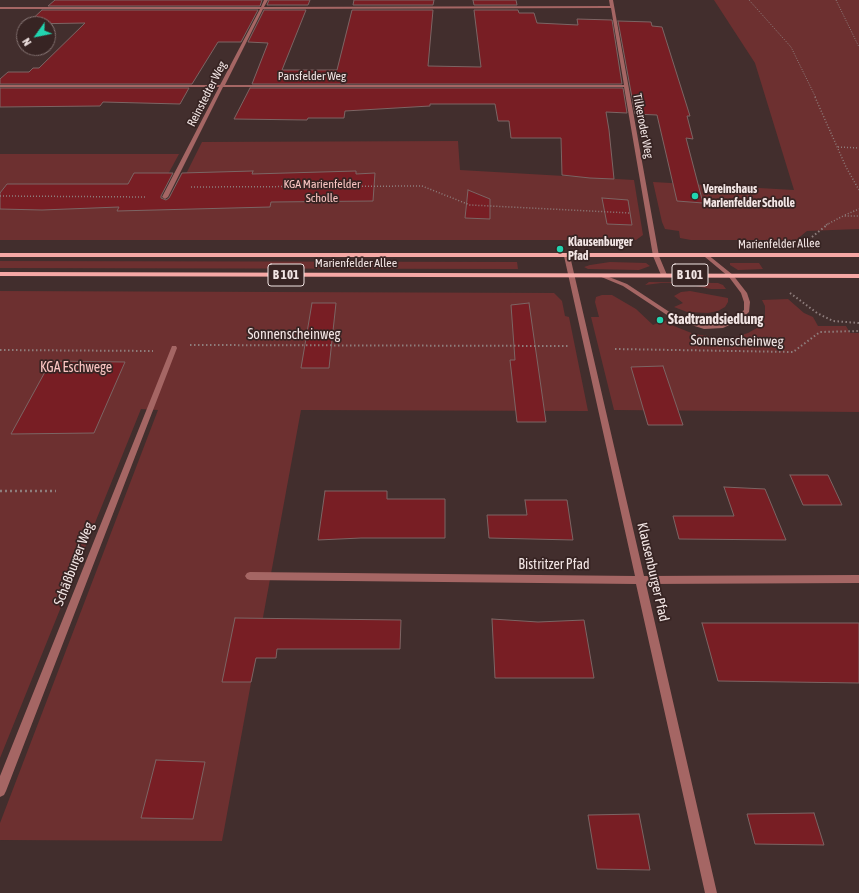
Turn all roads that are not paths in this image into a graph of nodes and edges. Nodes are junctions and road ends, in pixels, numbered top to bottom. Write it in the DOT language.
graph roads {
  1 [pos="266,0"];
  2 [pos="611,0"];
  3 [pos="0,8"];
  4 [pos="262,8"];
  5 [pos="612,8"];
  6 [pos="0,86"];
  7 [pos="223,86"];
  8 [pos="625,86"];
  9 [pos="165,197"];
  10 [pos="0,255"];
  11 [pos="859,255"];
  12 [pos="567,256"];
  13 [pos="656,256"];
  14 [pos="707,256"];
  15 [pos="0,274"];
  16 [pos="572,275"];
  17 [pos="664,275"];
  18 [pos="602,276"];
  19 [pos="731,276"];
  20 [pos="859,276"];
  21 [pos="174,348"];
  22 [pos="250,576"];
  23 [pos="859,579"];
  24 [pos="640,580"];
  25 [pos="0,792"];
  26 [pos="710,893"];
  1 -- 4 [label="street, Reinstedter Weg"];
  2 -- 5 [label="street, Tilkeroder Weg"];
  3 -- 4 [label="street"];
  4 -- 5 [label="street"];
  4 -- 7 [label="street, Reinstedter Weg"];
  5 -- 8 [label="street, Tilkeroder Weg"];
  6 -- 7 [label="street, Pansfelder Weg"];
  7 -- 8 [label="street, Pansfelder Weg"];
  7 -- 9 [label="street, Reinstedter Weg"];
  8 -- 13 [label="street, Tilkeroder Weg"];
  10 -- 12 [label="main road, Marienfelder Allee / B 101"];
  11 -- 14 [label="main road, Marienfelder Allee / B 101"];
  12 -- 13 [label="main road, Marienfelder Allee / B 101"];
  12 -- 16 [label="street, Klausenburger Pfad"];
  13 -- 14 [label="main road, Marienfelder Allee / B 101"];
  13 -- 17 [label="street"];
  14 -- 19 [label="street, B 101"];
  15 -- 16 [label="main road, Marienfelder Allee / B 101"];
  16 -- 18 [label="main road, Marienfelder Allee / B 101"];
  16 -- 24 [label="street, Klausenburger Pfad"];
  17 -- 18 [label="main road, Marienfelder Allee / B 101"];
  17 -- 19 [label="main road, Marienfelder Allee / B 101"];
  18 -- 19 [label="street"];
  19 -- 20 [label="main road, Marienfelder Allee / B 101"];
  21 -- 25 [label="street, Schäßburger Weg"];
  22 -- 24 [label="street, Bistritzer Pfad"];
  23 -- 24 [label="street, Bistritzer Pfad"];
  24 -- 26 [label="street, Klausenburger Pfad"];
}
